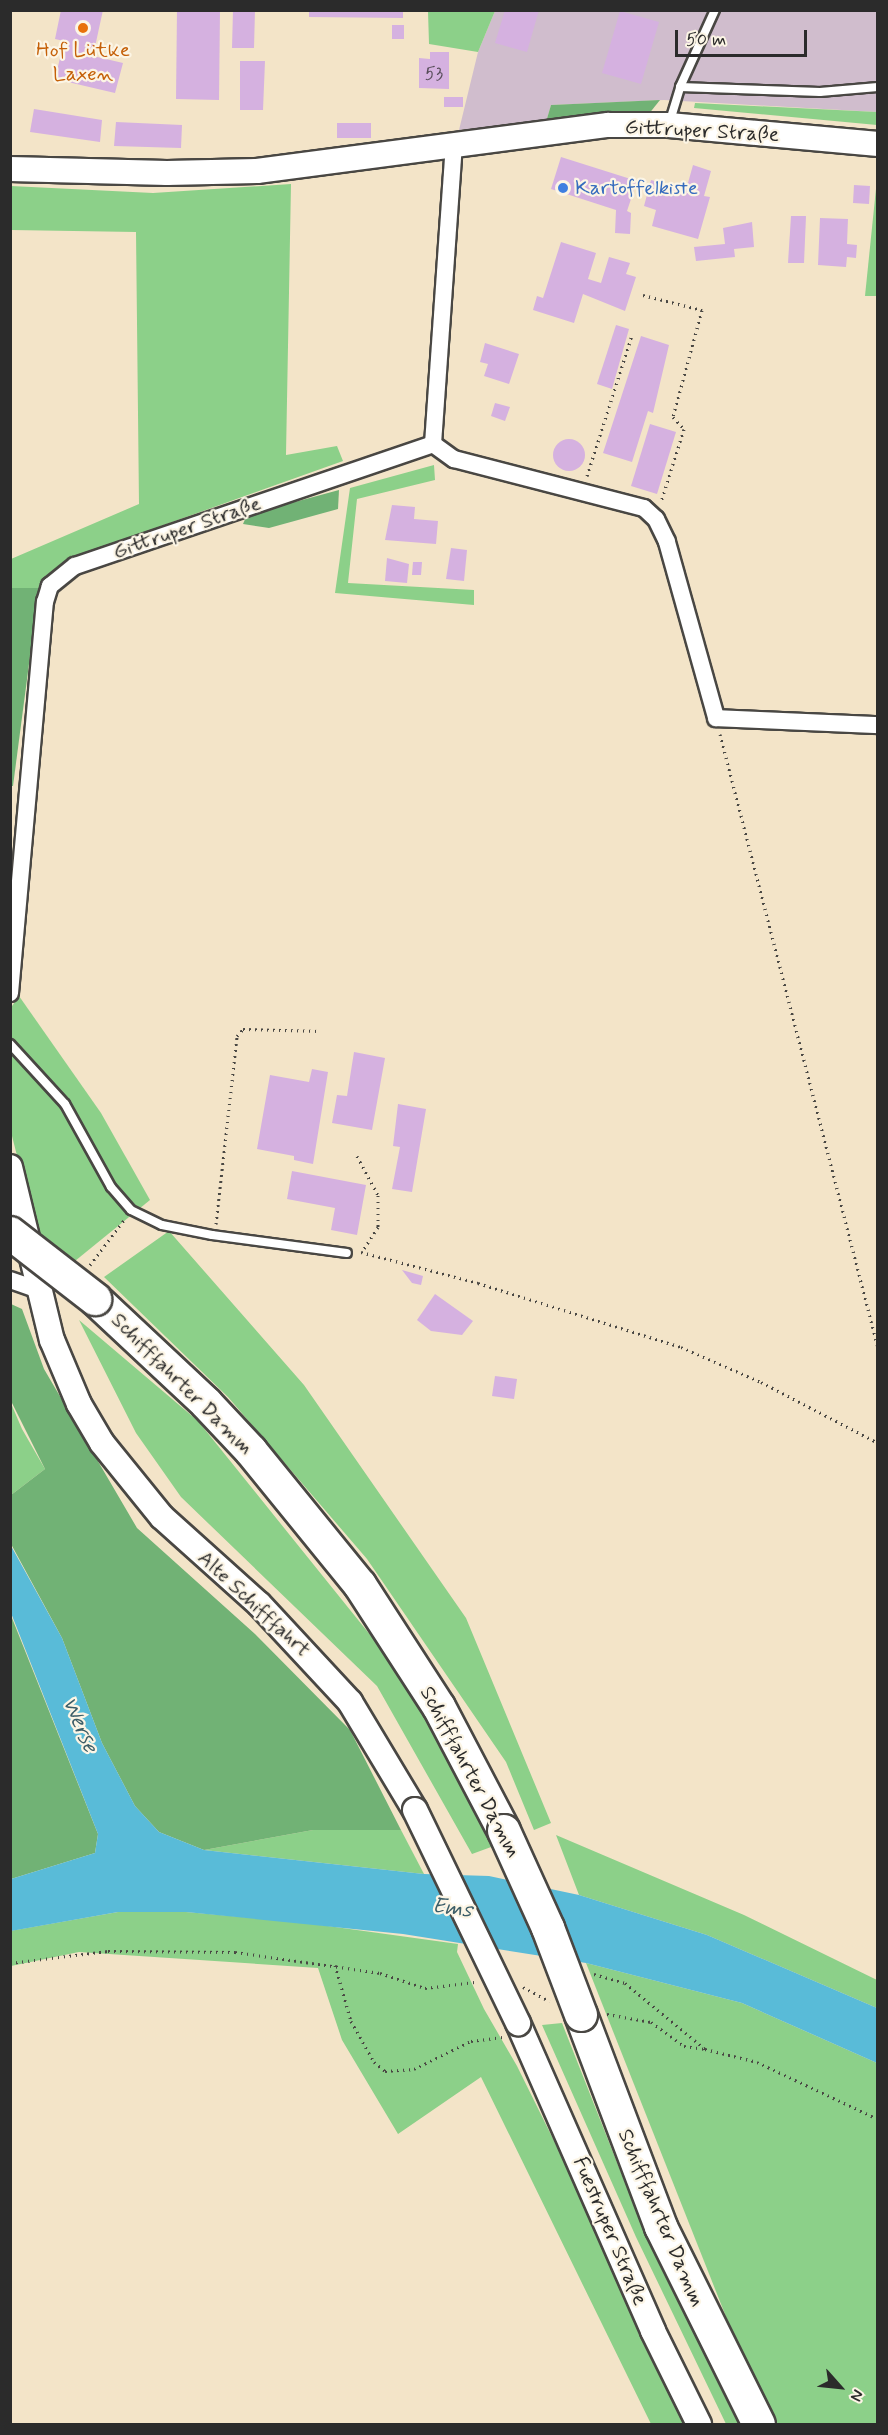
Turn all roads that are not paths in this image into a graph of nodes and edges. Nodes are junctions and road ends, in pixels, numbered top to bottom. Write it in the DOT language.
graph roads {
  1 [pos="715,10"];
  2 [pos="680,87"];
  3 [pos="878,87"];
  4 [pos="669,125"];
  5 [pos="878,144"];
  6 [pos="454,146"];
  7 [pos="10,169"];
  8 [pos="433,444"];
  9 [pos="878,725"];
  10 [pos="10,993"];
  11 [pos="10,1044"];
  12 [pos="10,1167"];
  13 [pos="10,1233"];
  14 [pos="347,1253"];
  15 [pos="10,1280"];
  16 [pos="39,1290"];
  17 [pos="516,2032"];
  18 [pos="699,2424"];
  19 [pos="759,2424"];
  1 -- 2 [label="lane"];
  2 -- 3 [label="lane"];
  2 -- 4 [label="lane"];
  4 -- 5 [label="street, Gittruper Straße"];
  4 -- 6 [label="street, Gittruper Straße"];
  6 -- 7 [label="street, Gittruper Straße"];
  6 -- 8 [label="street"];
  8 -- 9 [label="street"];
  8 -- 10 [label="street, Gittruper Straße"];
  11 -- 14 [label="lane"];
  12 -- 16 [label="street, Alte Schifffahrt"];
  13 -- 19 [label="highway, Schifffahrter Damm, bridge"];
  15 -- 16 [label="street"];
  16 -- 17 [label="street, Alte Schifffahrt, bridge"];
  17 -- 18 [label="street, Fuestruper Straße"];
}
